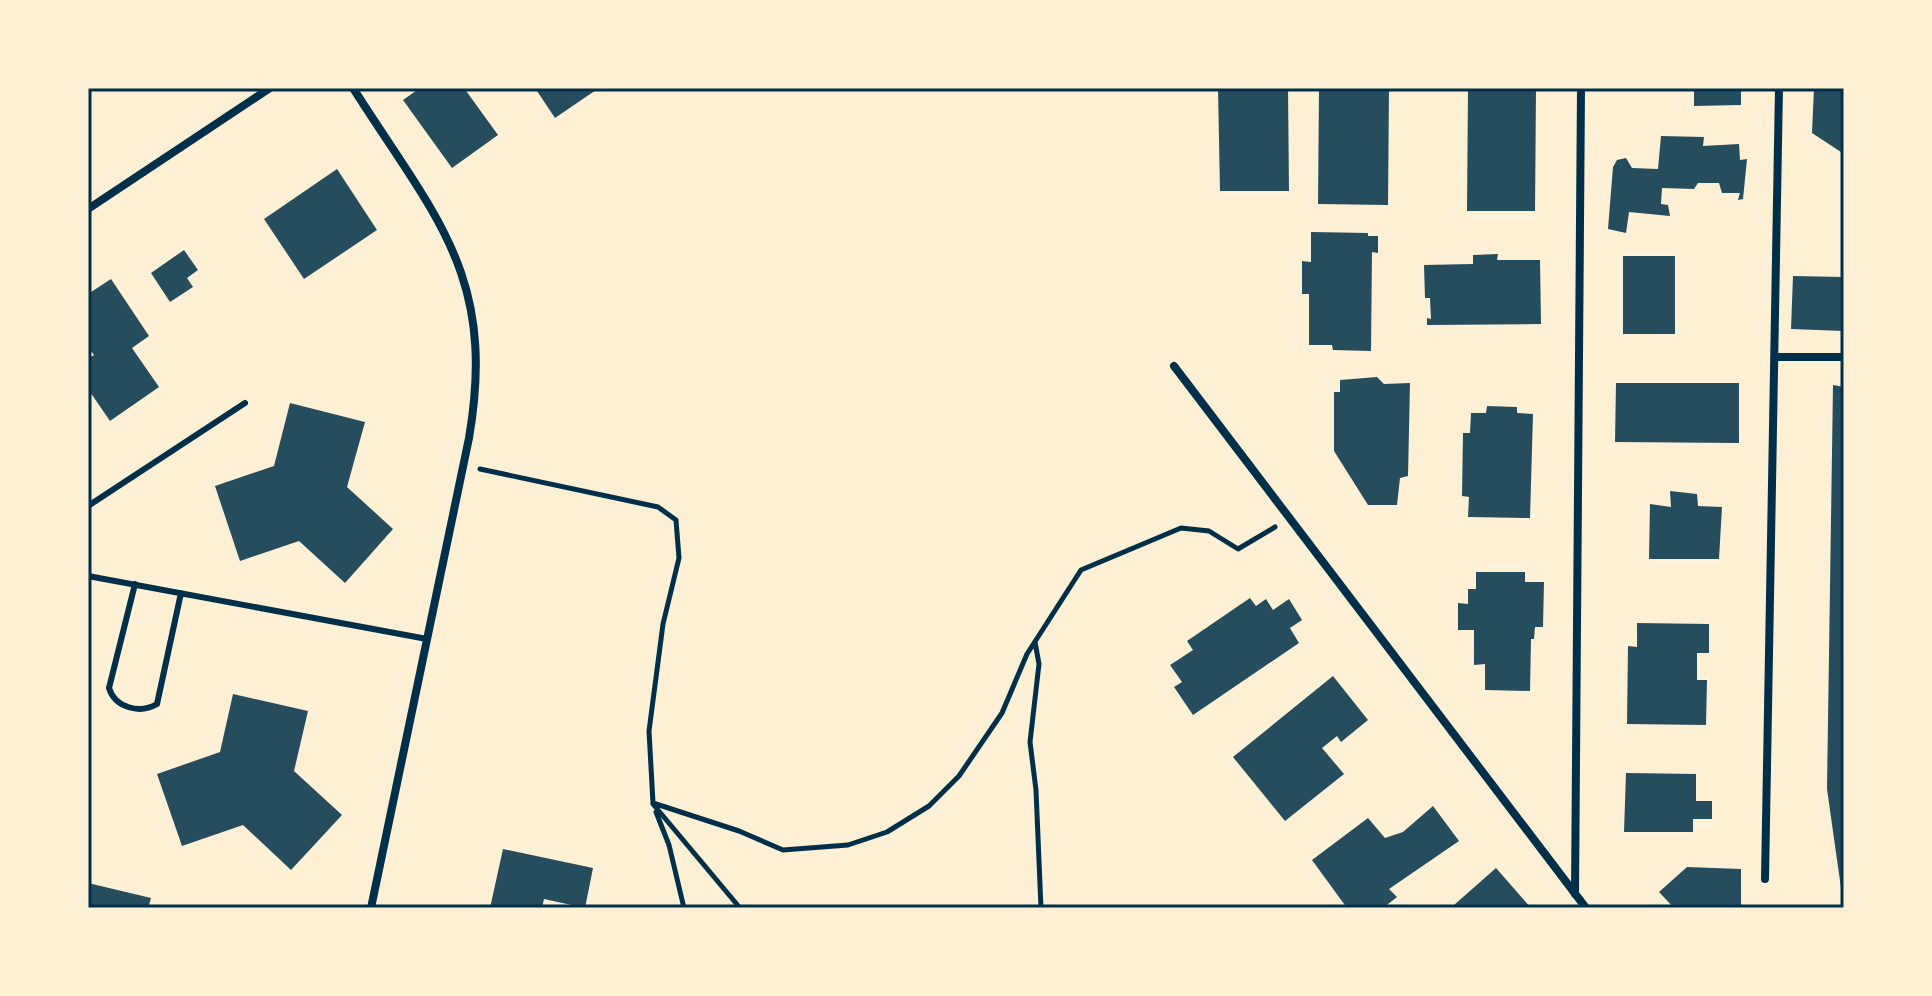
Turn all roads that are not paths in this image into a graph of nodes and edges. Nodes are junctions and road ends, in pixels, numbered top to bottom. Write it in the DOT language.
graph roads {
  1 [pos="270,88"];
  2 [pos="353,88"];
  3 [pos="1581,88"];
  4 [pos="1779,88"];
  5 [pos="88,209"];
  6 [pos="1775,357"];
  7 [pos="1844,357"];
  8 [pos="1174,366"];
  9 [pos="245,403"];
  10 [pos="88,506"];
  11 [pos="88,576"];
  12 [pos="135,584"];
  13 [pos="181,593"];
  14 [pos="427,639"];
  15 [pos="1765,879"];
  16 [pos="1575,894"];
  17 [pos="371,908"];
  18 [pos="1586,908"];
  1 -- 5 [label="street"];
  2 -- 14 [label="street"];
  3 -- 16 [label="street"];
  4 -- 6 [label="street"];
  6 -- 7 [label="street"];
  6 -- 15 [label="street"];
  8 -- 16 [label="street"];
  9 -- 10 [label="lane"];
  11 -- 12 [label="lane"];
  12 -- 13 [label="lane"];
  12 -- 13 [label="lane"];
  13 -- 14 [label="lane"];
  14 -- 17 [label="street"];
  16 -- 18 [label="street"];
}
